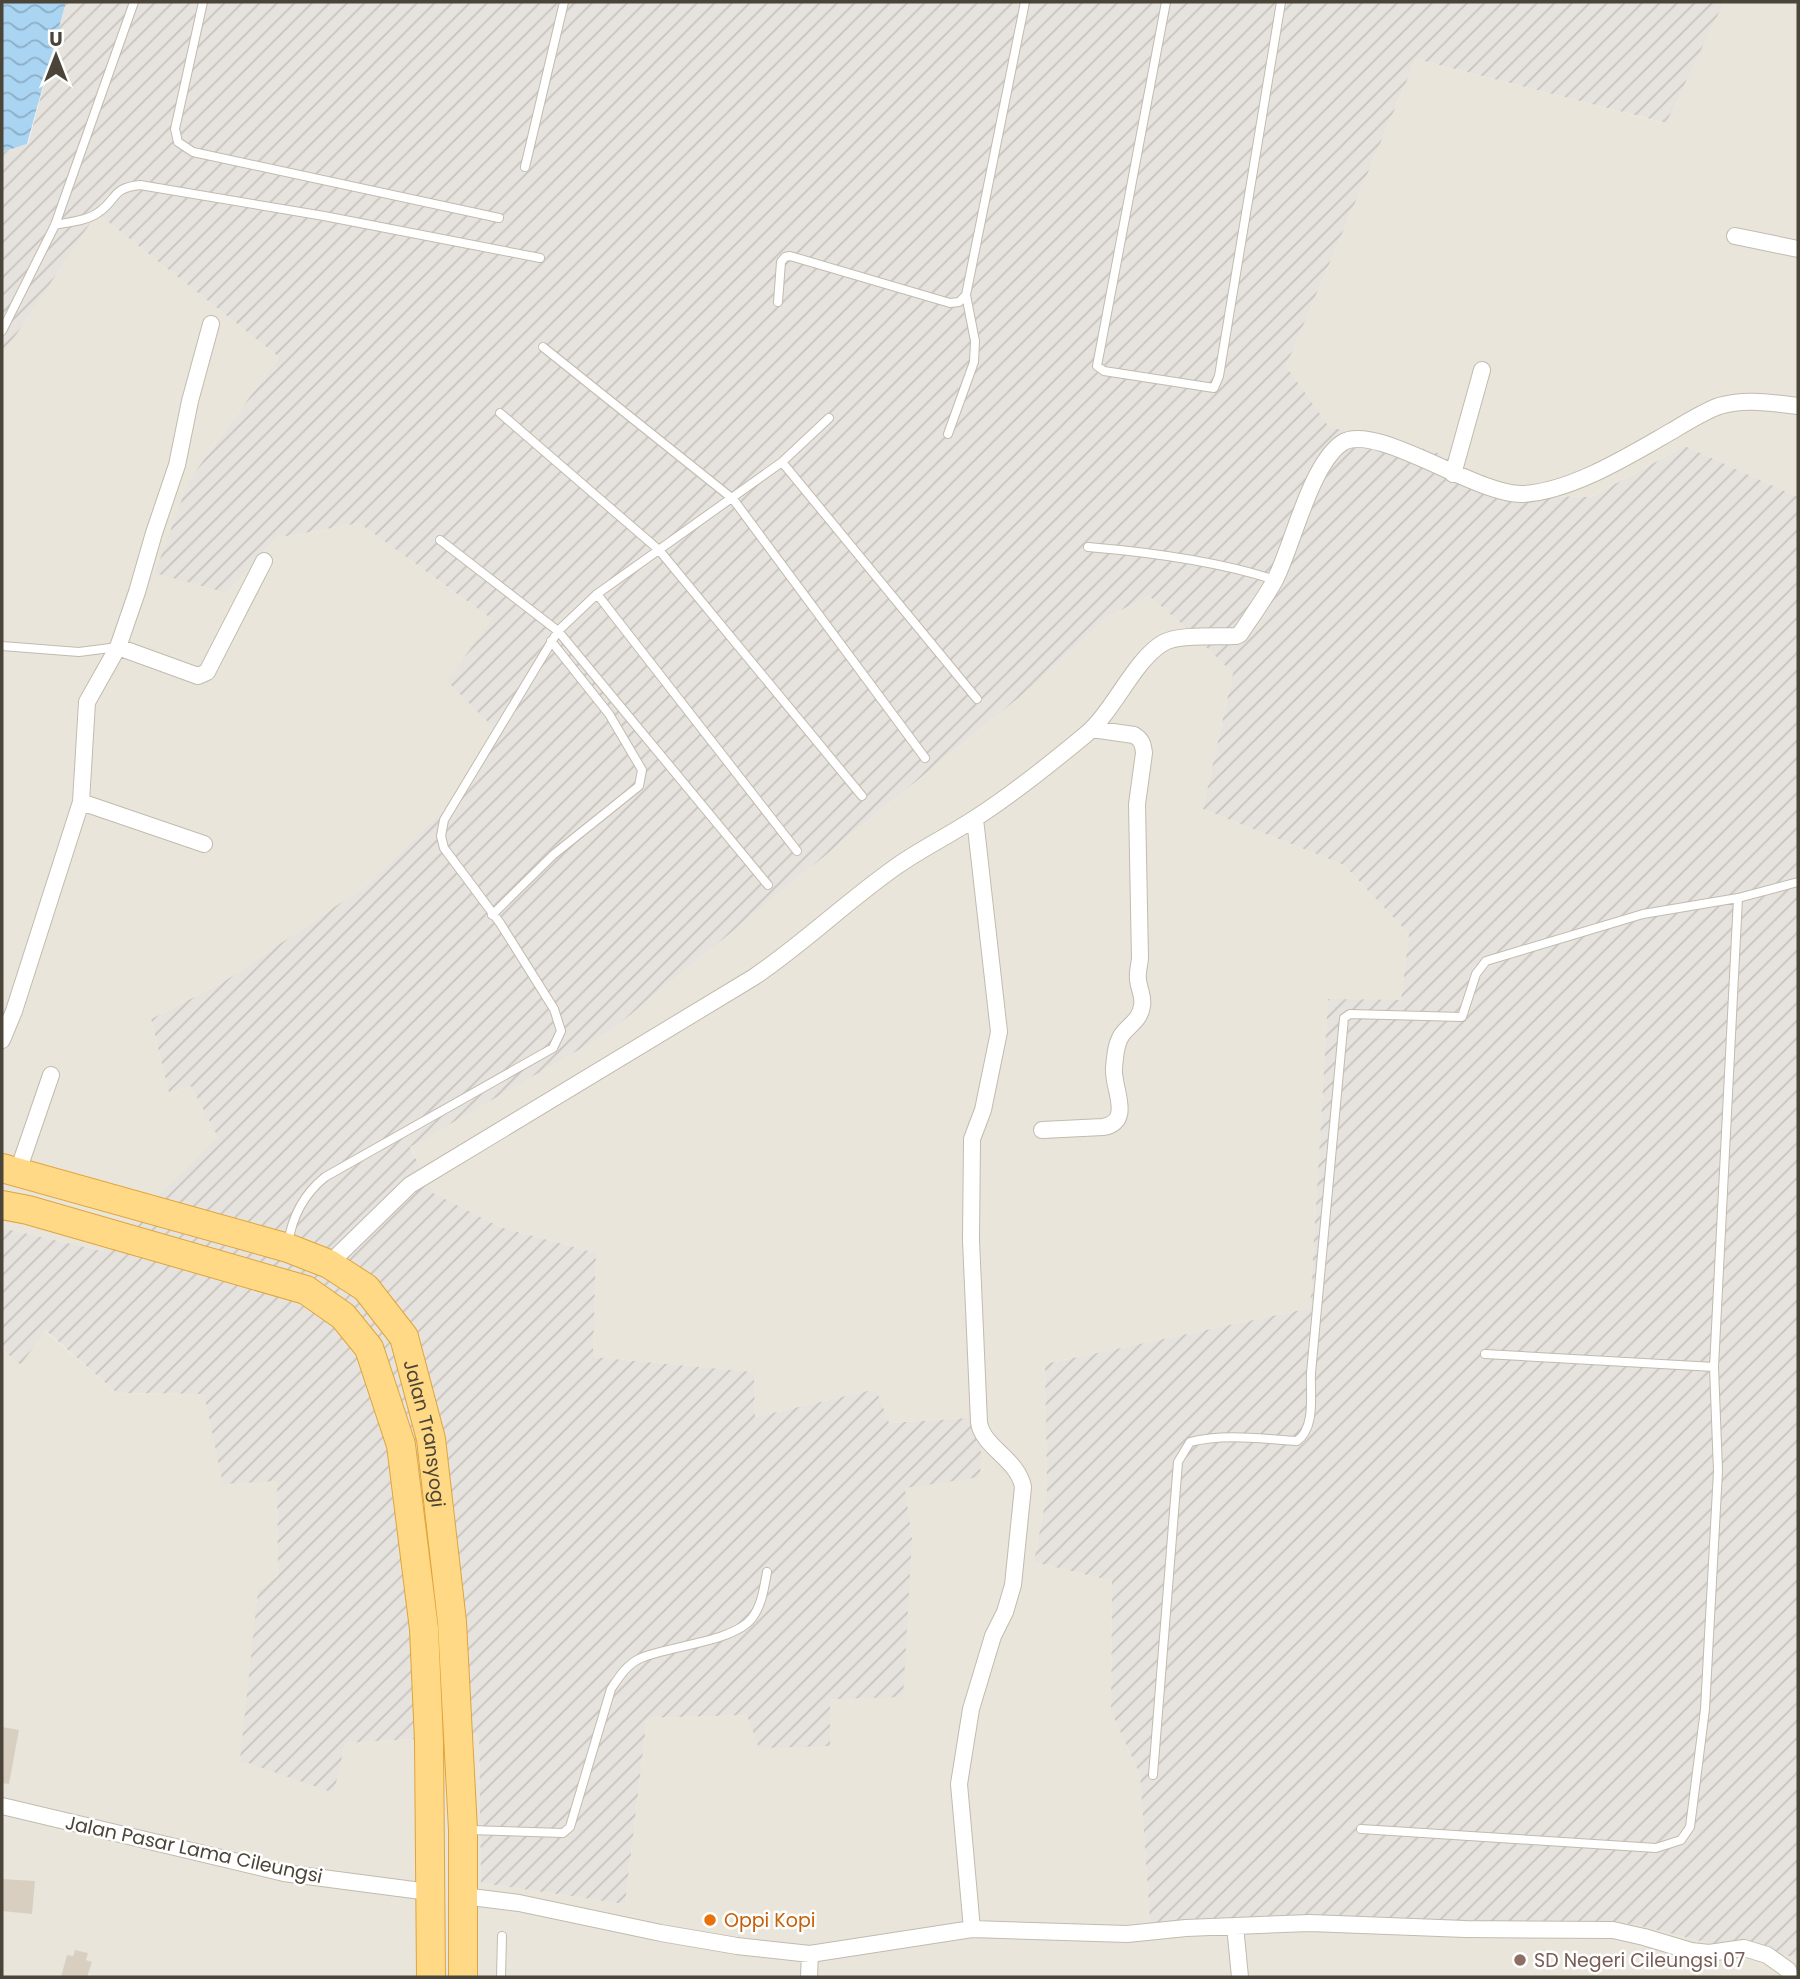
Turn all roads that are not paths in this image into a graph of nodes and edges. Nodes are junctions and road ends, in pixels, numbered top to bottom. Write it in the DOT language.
graph roads {
  1 [pos="134,2"];
  2 [pos="203,2"];
  3 [pos="564,2"];
  4 [pos="1025,2"];
  5 [pos="1166,2"];
  6 [pos="1281,2"];
  7 [pos="525,167"];
  8 [pos="499,218"];
  9 [pos="55,225"];
  10 [pos="1735,236"];
  11 [pos="1798,249"];
  12 [pos="540,258"];
  13 [pos="966,295"];
  14 [pos="778,302"];
  15 [pos="211,324"];
  16 [pos="2,331"];
  17 [pos="543,347"];
  18 [pos="1482,370"];
  19 [pos="1798,406"];
  20 [pos="500,413"];
  21 [pos="829,418"];
  22 [pos="948,434"];
  23 [pos="782,462"];
  24 [pos="1453,474"];
  25 [pos="733,499"];
  26 [pos="440,540"];
  27 [pos="1087,547"];
  28 [pos="659,550"];
  29 [pos="264,561"];
  30 [pos="1275,580"];
  31 [pos="597,594"];
  32 [pos="558,631"];
  33 [pos="551,641"];
  34 [pos="2,646"];
  35 [pos="118,647"];
  36 [pos="977,699"];
  37 [pos="1092,729"];
  38 [pos="925,758"];
  39 [pos="862,796"];
  40 [pos="81,802"];
  41 [pos="975,819"];
  42 [pos="204,844"];
  43 [pos="797,851"];
  44 [pos="1798,882"];
  45 [pos="768,885"];
  46 [pos="1738,898"];
  47 [pos="492,915"];
  48 [pos="2,1040"];
  49 [pos="51,1075"];
  50 [pos="1042,1130"];
  51 [pos="10,1170"];
  52 [pos="2,1205"];
  53 [pos="288,1248"];
  54 [pos="329,1264"];
  55 [pos="1485,1354"];
  56 [pos="1714,1367"];
  57 [pos="767,1572"];
  58 [pos="1153,1775"];
  59 [pos="2,1806"];
  60 [pos="1360,1829"];
  61 [pos="463,1830"];
  62 [pos="429,1892"];
  63 [pos="463,1896"];
  64 [pos="1235,1926"];
  65 [pos="972,1929"];
  66 [pos="502,1936"];
  67 [pos="810,1954"];
  68 [pos="430,1977"];
  69 [pos="463,1977"];
  70 [pos="501,1977"];
  71 [pos="809,1977"];
  72 [pos="1240,1977"];
  73 [pos="1791,1977"];
  1 -- 9 [label="lane"];
  2 -- 8 [label="lane"];
  3 -- 7 [label="lane"];
  4 -- 13 [label="lane"];
  5 -- 6 [label="lane"];
  9 -- 12 [label="lane"];
  9 -- 16 [label="lane"];
  10 -- 11 [label="street"];
  13 -- 14 [label="lane"];
  13 -- 22 [label="lane"];
  15 -- 35 [label="street"];
  17 -- 25 [label="lane"];
  18 -- 24 [label="street"];
  19 -- 24 [label="street"];
  20 -- 28 [label="lane"];
  21 -- 23 [label="lane"];
  23 -- 25 [label="lane"];
  23 -- 36 [label="lane"];
  24 -- 30 [label="street"];
  25 -- 28 [label="lane"];
  25 -- 38 [label="lane"];
  26 -- 32 [label="lane"];
  27 -- 30 [label="lane"];
  28 -- 31 [label="lane"];
  28 -- 39 [label="lane"];
  29 -- 35 [label="street"];
  30 -- 37 [label="street"];
  31 -- 32 [label="lane"];
  31 -- 43 [label="lane"];
  32 -- 33 [label="lane"];
  32 -- 45 [label="lane"];
  33 -- 47 [label="lane"];
  33 -- 47 [label="lane"];
  34 -- 35 [label="lane"];
  35 -- 40 [label="street"];
  37 -- 41 [label="street"];
  37 -- 50 [label="street"];
  40 -- 42 [label="street"];
  40 -- 48 [label="street"];
  41 -- 54 [label="street"];
  41 -- 65 [label="street"];
  44 -- 46 [label="lane"];
  46 -- 56 [label="lane"];
  46 -- 58 [label="lane"];
  47 -- 53 [label="lane"];
  49 -- 51 [label="street"];
  51 -- 53 [label="highway, Jalan Transyogi"];
  52 -- 62 [label="highway, Jalan Transyogi"];
  53 -- 54 [label="highway, Jalan Transyogi"];
  54 -- 61 [label="highway, Jalan Transyogi"];
  55 -- 56 [label="lane"];
  56 -- 60 [label="lane"];
  57 -- 61 [label="lane"];
  59 -- 62 [label="street, Jalan Pasar Lama Cileungsi"];
  61 -- 63 [label="highway, Jalan Transyogi"];
  62 -- 68 [label="highway, Jalan Transyogi"];
  63 -- 67 [label="street"];
  63 -- 69 [label="highway, Jalan Transyogi"];
  64 -- 65 [label="street"];
  64 -- 72 [label="street"];
  64 -- 73 [label="street"];
  65 -- 67 [label="street"];
  66 -- 70 [label="lane"];
  67 -- 71 [label="street"];
}
